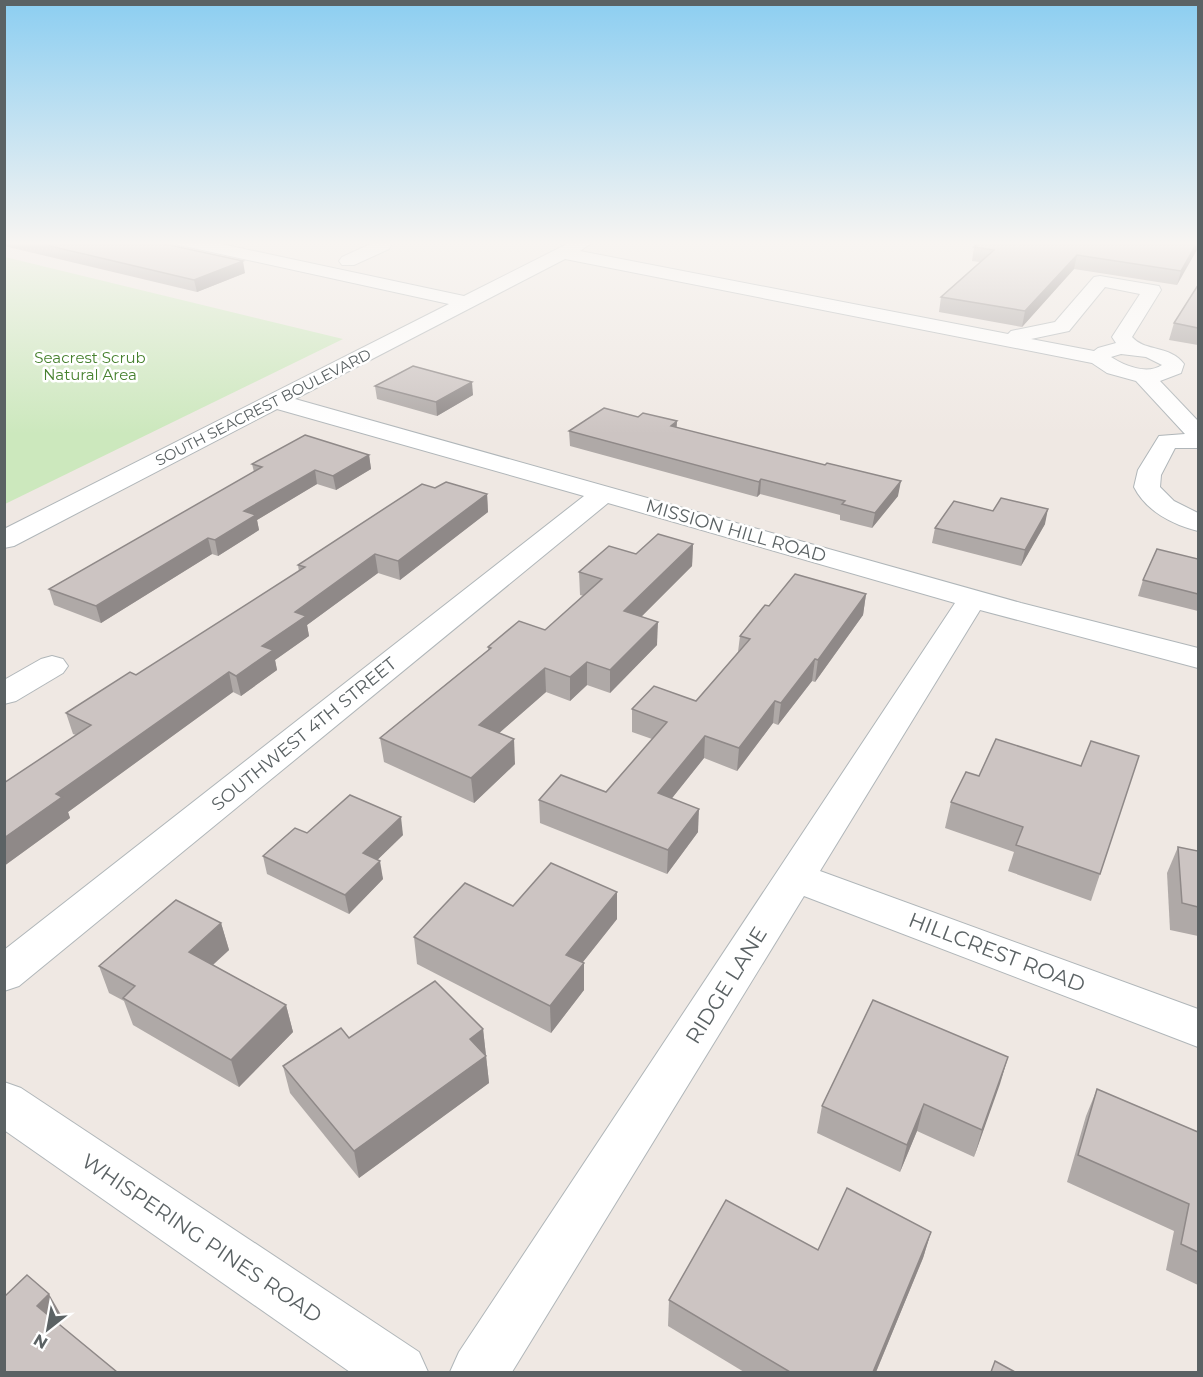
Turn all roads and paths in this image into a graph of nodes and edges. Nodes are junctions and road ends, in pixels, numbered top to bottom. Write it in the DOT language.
graph roads {
  1 [pos="461,305"];
  2 [pos="832,305"];
  3 [pos="1080,305"];
  4 [pos="1142,305"];
  5 [pos="995,339"];
  6 [pos="1132,349"];
  7 [pos="1154,353"];
  8 [pos="1189,354"];
  9 [pos="1099,358"];
  10 [pos="1142,375"];
  11 [pos="274,401"];
  12 [pos="1198,434"];
  13 [pos="1198,441"];
  14 [pos="603,494"];
  15 [pos="1198,523"];
  16 [pos="4,540"];
  17 [pos="973,598"];
  18 [pos="1198,658"];
  19 [pos="52,666"];
  20 [pos="4,694"];
  21 [pos="795,877"];
  22 [pos="4,974"];
  23 [pos="1198,1028"];
  24 [pos="4,1103"];
  25 [pos="399,1372"];
  26 [pos="479,1372"];
  1 -- 11 [label="street, SOUTH SEACREST BOULEVARD"];
  2 -- 5 [label="street"];
  3 -- 5 [label="street"];
  4 -- 6 [label="street"];
  5 -- 9 [label="street"];
  6 -- 7 [label="street"];
  6 -- 9 [label="street"];
  7 -- 8 [label="street"];
  7 -- 10 [label="street"];
  9 -- 10 [label="street"];
  10 -- 12 [label="street"];
  11 -- 14 [label="street, MISSION HILL ROAD"];
  11 -- 16 [label="street, SOUTH SEACREST BOULEVARD"];
  13 -- 15 [label="street"];
  14 -- 17 [label="street, MISSION HILL ROAD"];
  14 -- 22 [label="street, SOUTHWEST 4TH STREET"];
  17 -- 18 [label="street, MISSION HILL ROAD"];
  17 -- 21 [label="street, RIDGE LANE"];
  19 -- 20 [label="street"];
  21 -- 23 [label="street, HILLCREST ROAD"];
  21 -- 26 [label="street, RIDGE LANE"];
  24 -- 25 [label="street, WHISPERING PINES ROAD"];
}
